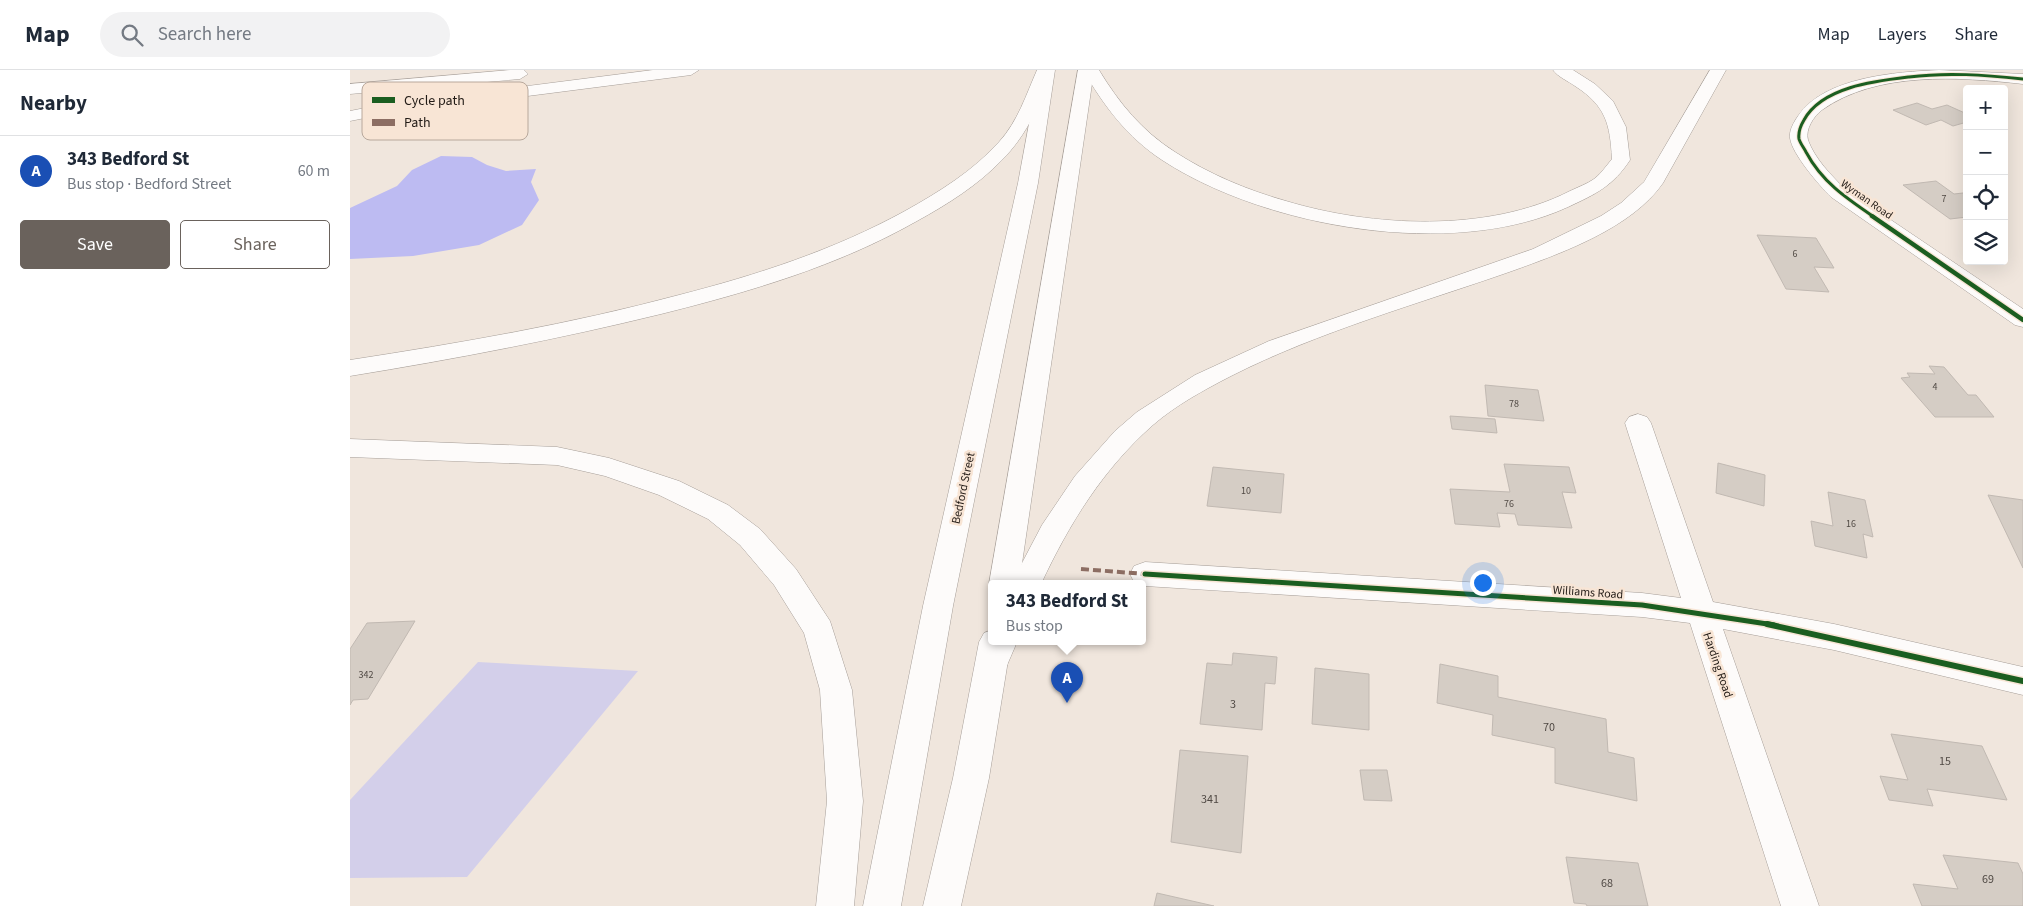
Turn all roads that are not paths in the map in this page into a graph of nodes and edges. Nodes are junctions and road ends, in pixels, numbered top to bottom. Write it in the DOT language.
graph roads {
  1 [pos="691,70"];
  2 [pos="1046,70"];
  3 [pos="1086,70"];
  4 [pos="1091,70"];
  5 [pos="1561,70"];
  6 [pos="1718,70"];
  7 [pos="537,72"];
  8 [pos="2023,79"];
  9 [pos="427,82"];
  10 [pos="528,91"];
  11 [pos="2023,320"];
  12 [pos="350,368"];
  13 [pos="1638,423"];
  14 [pos="350,448"];
  15 [pos="1145,574"];
  16 [pos="1005,580"];
  17 [pos="1028,580"];
  18 [pos="1700,611"];
  19 [pos="995,650"];
  20 [pos="2023,681"];
  21 [pos="835,906"];
  22 [pos="882,906"];
  23 [pos="942,906"];
  24 [pos="1800,906"];
  1 -- 10 [label="main road"];
  2 -- 12 [label="main road"];
  2 -- 22 [label="main road, Bedford Street"];
  3 -- 16 [label="main road"];
  4 -- 5 [label="main road"];
  6 -- 17 [label="main road"];
  7 -- 9 [label="main road"];
  8 -- 11 [label="main road, Wyman Road"];
  13 -- 18 [label="main road, Harding Road"];
  14 -- 21 [label="main road"];
  15 -- 18 [label="main road, Williams Road"];
  18 -- 20 [label="main road, Williams Road"];
  18 -- 24 [label="main road, Harding Road"];
  19 -- 23 [label="main road"];
}
